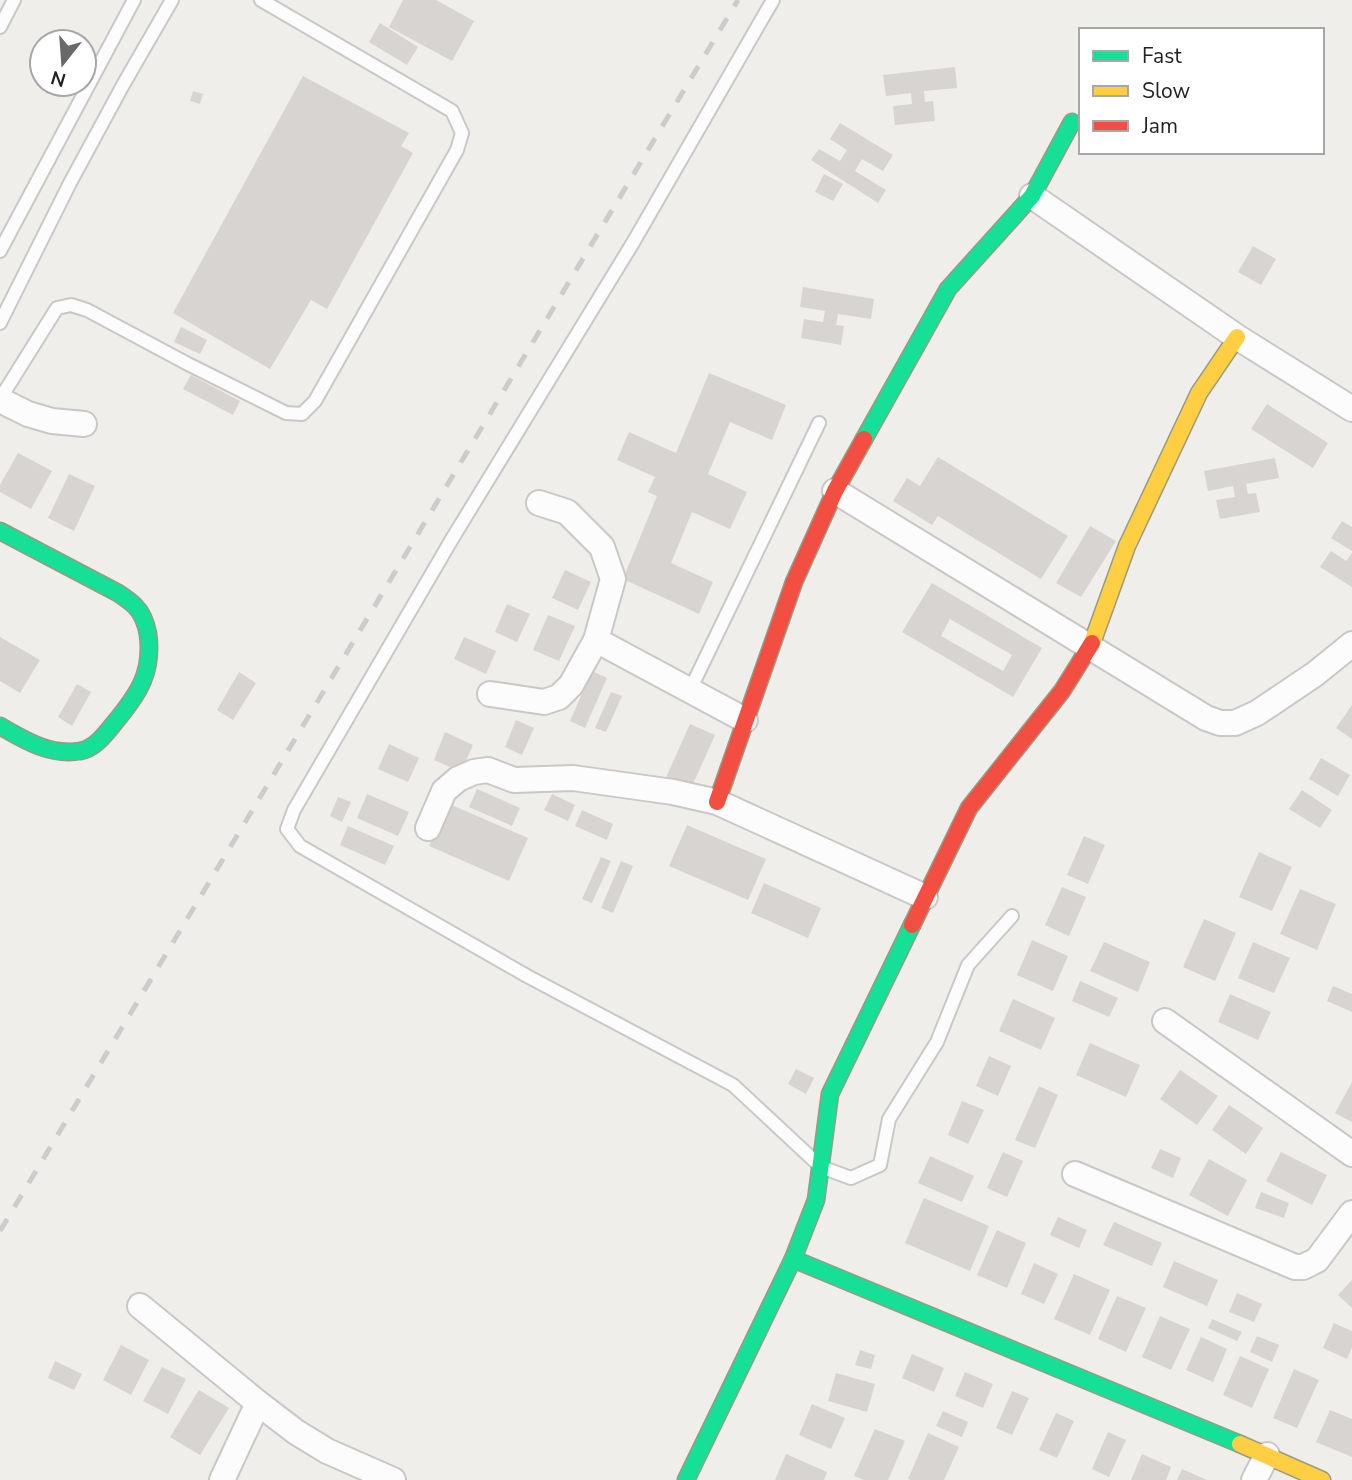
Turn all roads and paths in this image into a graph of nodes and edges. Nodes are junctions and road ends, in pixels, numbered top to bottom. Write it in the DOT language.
graph roads {
  1 [pos="14,0"];
  2 [pos="134,0"];
  3 [pos="172,0"];
  4 [pos="261,0"];
  5 [pos="774,0"];
  6 [pos="0,25"];
  7 [pos="1072,122"];
  8 [pos="1032,196"];
  9 [pos="0,251"];
  10 [pos="0,323"];
  11 [pos="1237,337"];
  12 [pos="0,400"];
  13 [pos="1352,409"];
  14 [pos="819,423"];
  15 [pos="83,424"];
  16 [pos="835,491"];
  17 [pos="539,503"];
  18 [pos="0,531"];
  19 [pos="596,640"];
  20 [pos="1352,644"];
  21 [pos="1090,647"];
  22 [pos="690,690"];
  23 [pos="490,694"];
  24 [pos="745,720"];
  25 [pos="0,726"];
  26 [pos="717,802"];
  27 [pos="428,828"];
  28 [pos="925,897"];
  29 [pos="1012,916"];
  30 [pos="1165,1021"];
  31 [pos="1352,1154"];
  32 [pos="821,1167"];
  33 [pos="1075,1174"];
  34 [pos="1352,1213"];
  35 [pos="793,1259"];
  36 [pos="140,1306"];
  37 [pos="258,1403"];
  38 [pos="1267,1455"];
  39 [pos="222,1480"];
  40 [pos="393,1480"];
  41 [pos="686,1480"];
  42 [pos="1254,1480"];
  43 [pos="1322,1480"];
  1 -- 6 [label="lane"];
  2 -- 9 [label="lane"];
  3 -- 10 [label="lane"];
  4 -- 12 [label="lane"];
  5 -- 32 [label="lane"];
  7 -- 8 [label="street"];
  8 -- 11 [label="street"];
  8 -- 16 [label="street"];
  11 -- 13 [label="street"];
  11 -- 21 [label="street"];
  12 -- 15 [label="street"];
  14 -- 22 [label="lane"];
  16 -- 21 [label="street"];
  16 -- 24 [label="street"];
  17 -- 19 [label="street"];
  18 -- 25 [label="street"];
  19 -- 22 [label="street"];
  19 -- 23 [label="street"];
  20 -- 21 [label="street"];
  21 -- 28 [label="street"];
  22 -- 24 [label="street"];
  24 -- 26 [label="street"];
  26 -- 27 [label="street"];
  26 -- 28 [label="street"];
  28 -- 32 [label="street"];
  29 -- 32 [label="lane"];
  30 -- 31 [label="street"];
  32 -- 35 [label="street"];
  33 -- 34 [label="street"];
  35 -- 38 [label="street"];
  35 -- 41 [label="street"];
  36 -- 37 [label="street"];
  37 -- 39 [label="street"];
  37 -- 40 [label="street"];
  38 -- 42 [label="street"];
  38 -- 43 [label="street"];
}
